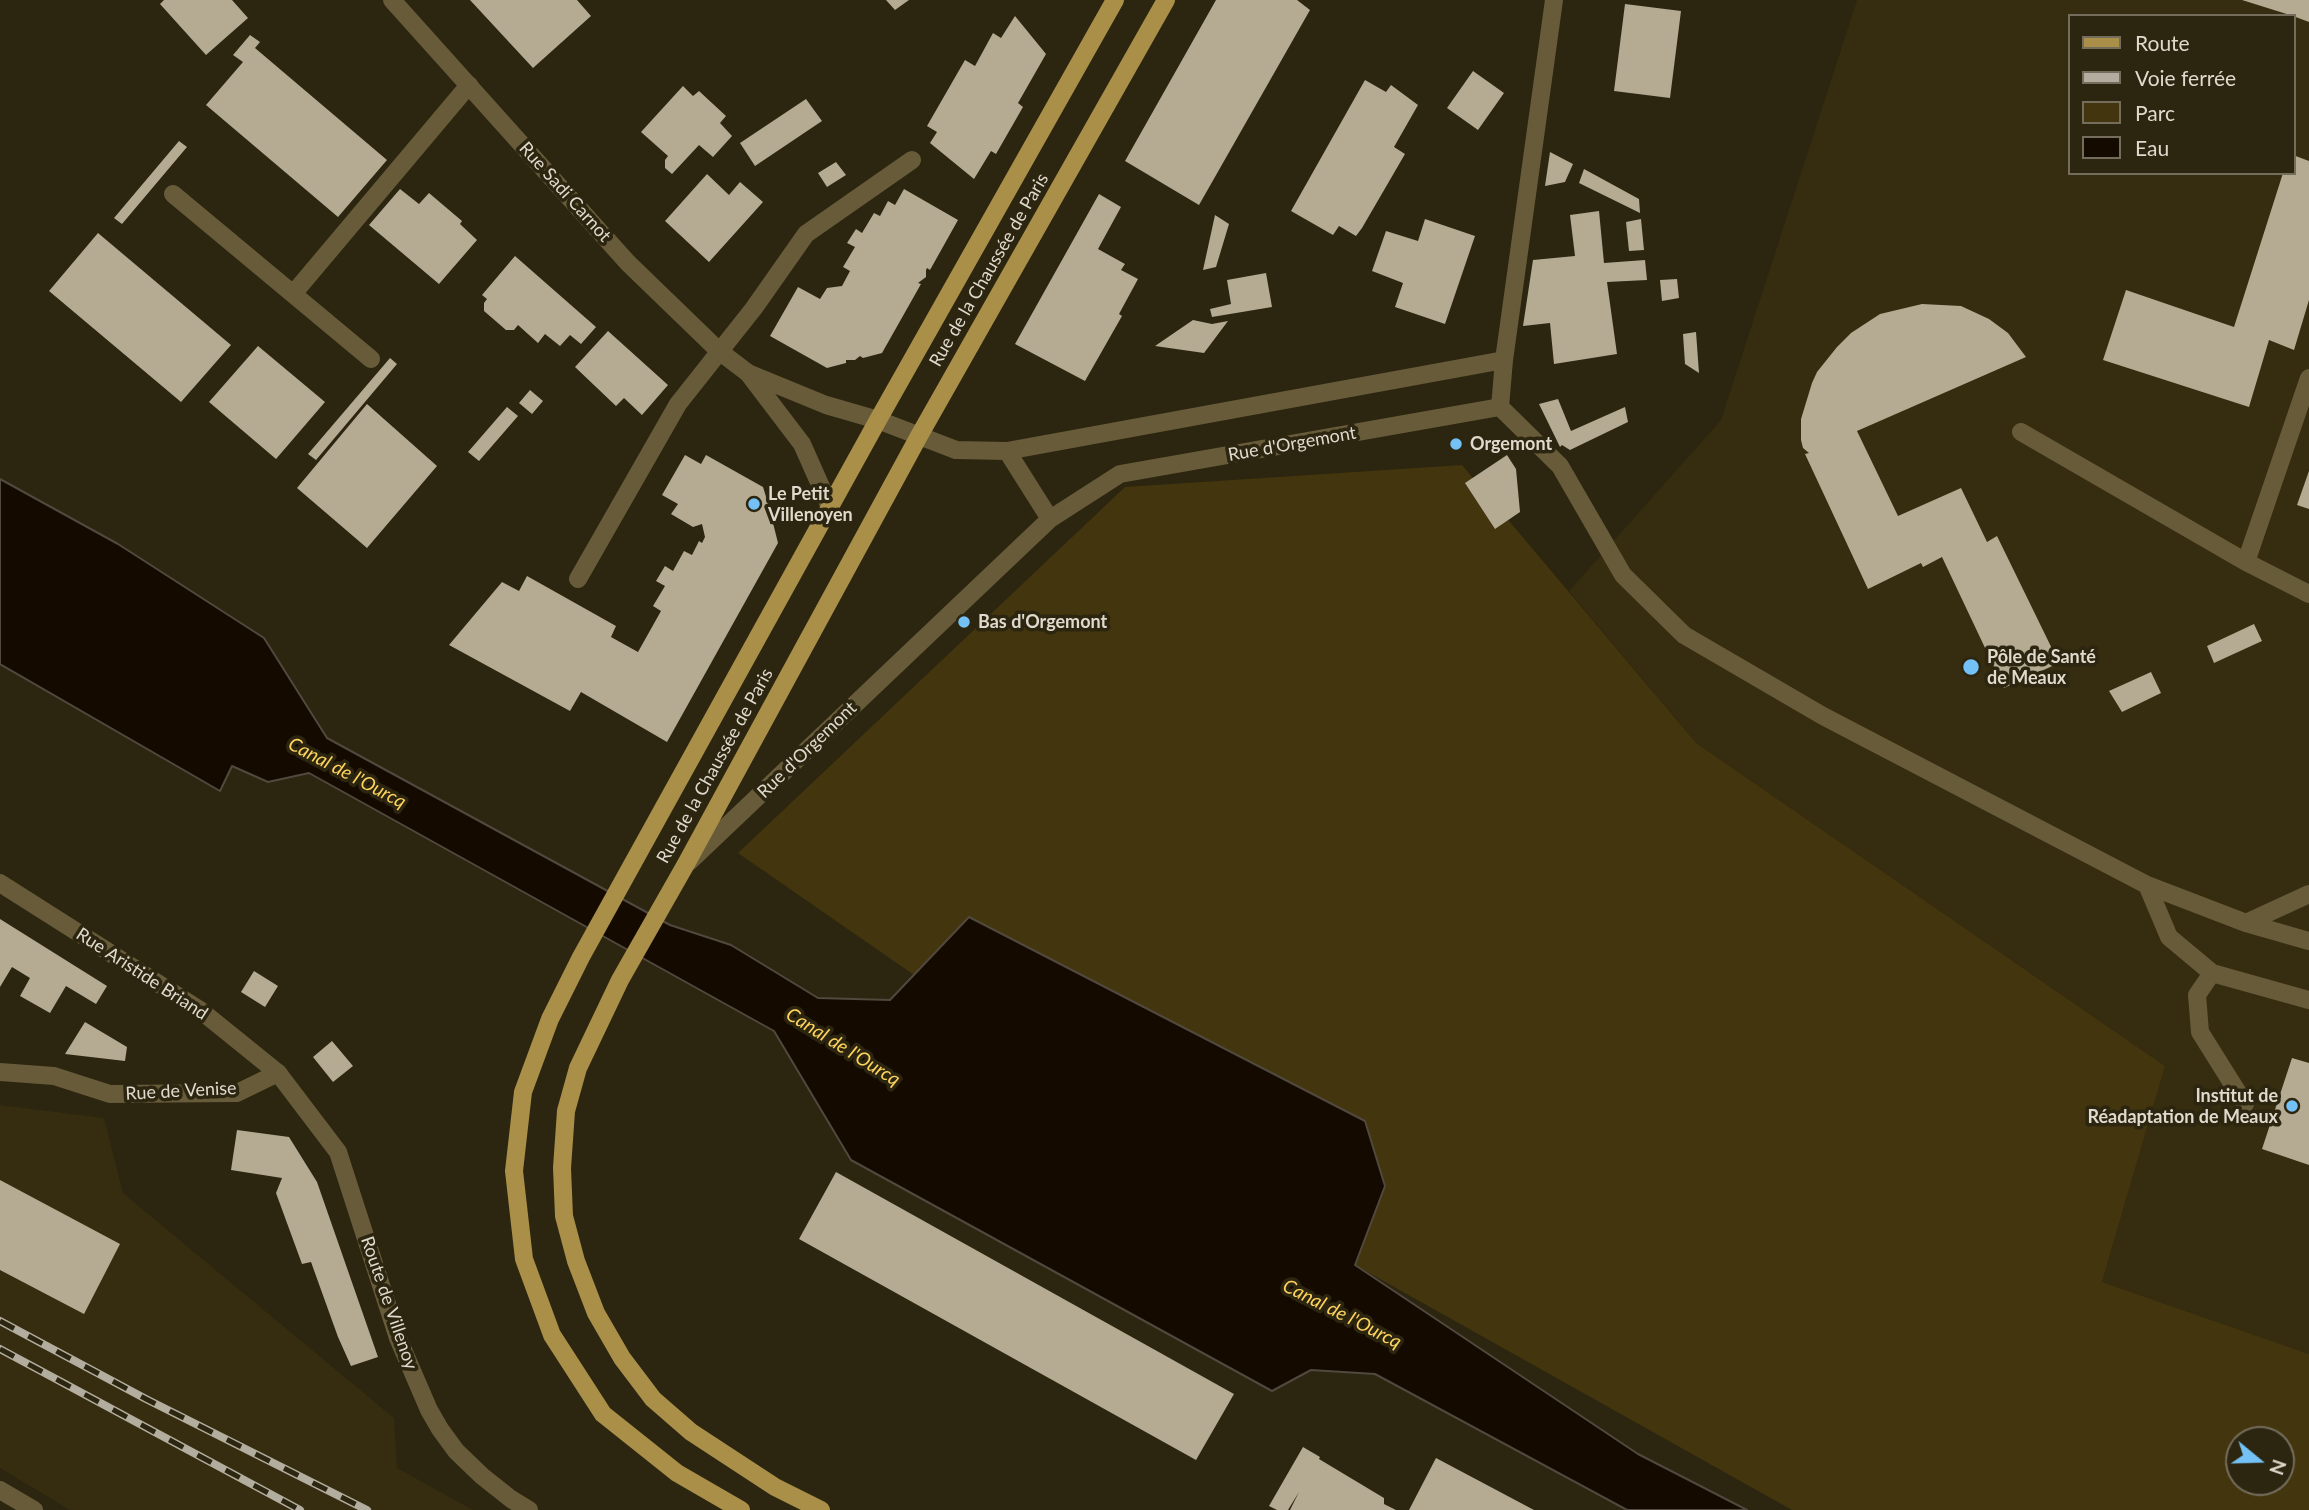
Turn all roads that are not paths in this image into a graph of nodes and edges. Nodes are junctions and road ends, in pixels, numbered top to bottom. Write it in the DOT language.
graph roads {
  1 [pos="392,0"];
  2 [pos="1115,0"];
  3 [pos="1166,0"];
  4 [pos="1554,0"];
  5 [pos="469,85"];
  6 [pos="912,160"];
  7 [pos="173,194"];
  8 [pos="293,294"];
  9 [pos="719,351"];
  10 [pos="371,359"];
  11 [pos="1504,360"];
  12 [pos="748,373"];
  13 [pos="2309,378"];
  14 [pos="1500,407"];
  15 [pos="878,420"];
  16 [pos="2021,432"];
  17 [pos="919,436"];
  18 [pos="1007,451"];
  19 [pos="830,507"];
  20 [pos="1050,519"];
  21 [pos="2246,562"];
  22 [pos="579,579"];
  23 [pos="2309,594"];
  24 [pos="686,864"];
  25 [pos="0,883"];
  26 [pos="2147,885"];
  27 [pos="2309,894"];
  28 [pos="2246,923"];
  29 [pos="2309,941"];
  30 [pos="2212,973"];
  31 [pos="2309,1000"];
  32 [pos="0,1072"];
  33 [pos="278,1073"];
  34 [pos="2245,1104"];
  35 [pos="0,1490"];
  36 [pos="34,1510"];
  37 [pos="530,1510"];
  38 [pos="741,1510"];
  39 [pos="821,1510"];
  1 -- 5 [label="street, Rue Sadi Carnot"];
  2 -- 15 [label="main road, Rue de la Chaussée de Paris"];
  3 -- 17 [label="main road, Rue de la Chaussée de Paris"];
  4 -- 11 [label="street"];
  5 -- 8 [label="street"];
  5 -- 9 [label="street, Rue Sadi Carnot"];
  6 -- 9 [label="street"];
  7 -- 8 [label="street"];
  8 -- 10 [label="street"];
  9 -- 12 [label="street, Rue Sadi Carnot"];
  9 -- 22 [label="street"];
  11 -- 14 [label="street"];
  11 -- 18 [label="street"];
  12 -- 15 [label="street, Rue Sadi Carnot"];
  12 -- 19 [label="street, Rue Sadi Carnot"];
  13 -- 21 [label="street"];
  14 -- 20 [label="street, Rue d'Orgemont"];
  14 -- 26 [label="street"];
  15 -- 17 [label="street, Rue Sadi Carnot"];
  15 -- 19 [label="main road, Rue de la Chaussée de Paris"];
  16 -- 21 [label="street"];
  17 -- 18 [label="street"];
  17 -- 24 [label="main road, Rue de la Chaussée de Paris"];
  18 -- 20 [label="street"];
  19 -- 38 [label="main road, Rue de la Chaussée de Paris"];
  20 -- 24 [label="street, Rue d'Orgemont"];
  21 -- 23 [label="street"];
  24 -- 39 [label="main road, Rue de la Chaussée de Paris"];
  25 -- 33 [label="street, Rue Aristide Briand"];
  26 -- 28 [label="street"];
  26 -- 30 [label="street"];
  27 -- 28 [label="street"];
  28 -- 29 [label="street"];
  30 -- 31 [label="street"];
  30 -- 34 [label="street"];
  32 -- 33 [label="street, Rue de Venise"];
  33 -- 37 [label="street, Route de Villenoy"];
  35 -- 36 [label="street"];
}
